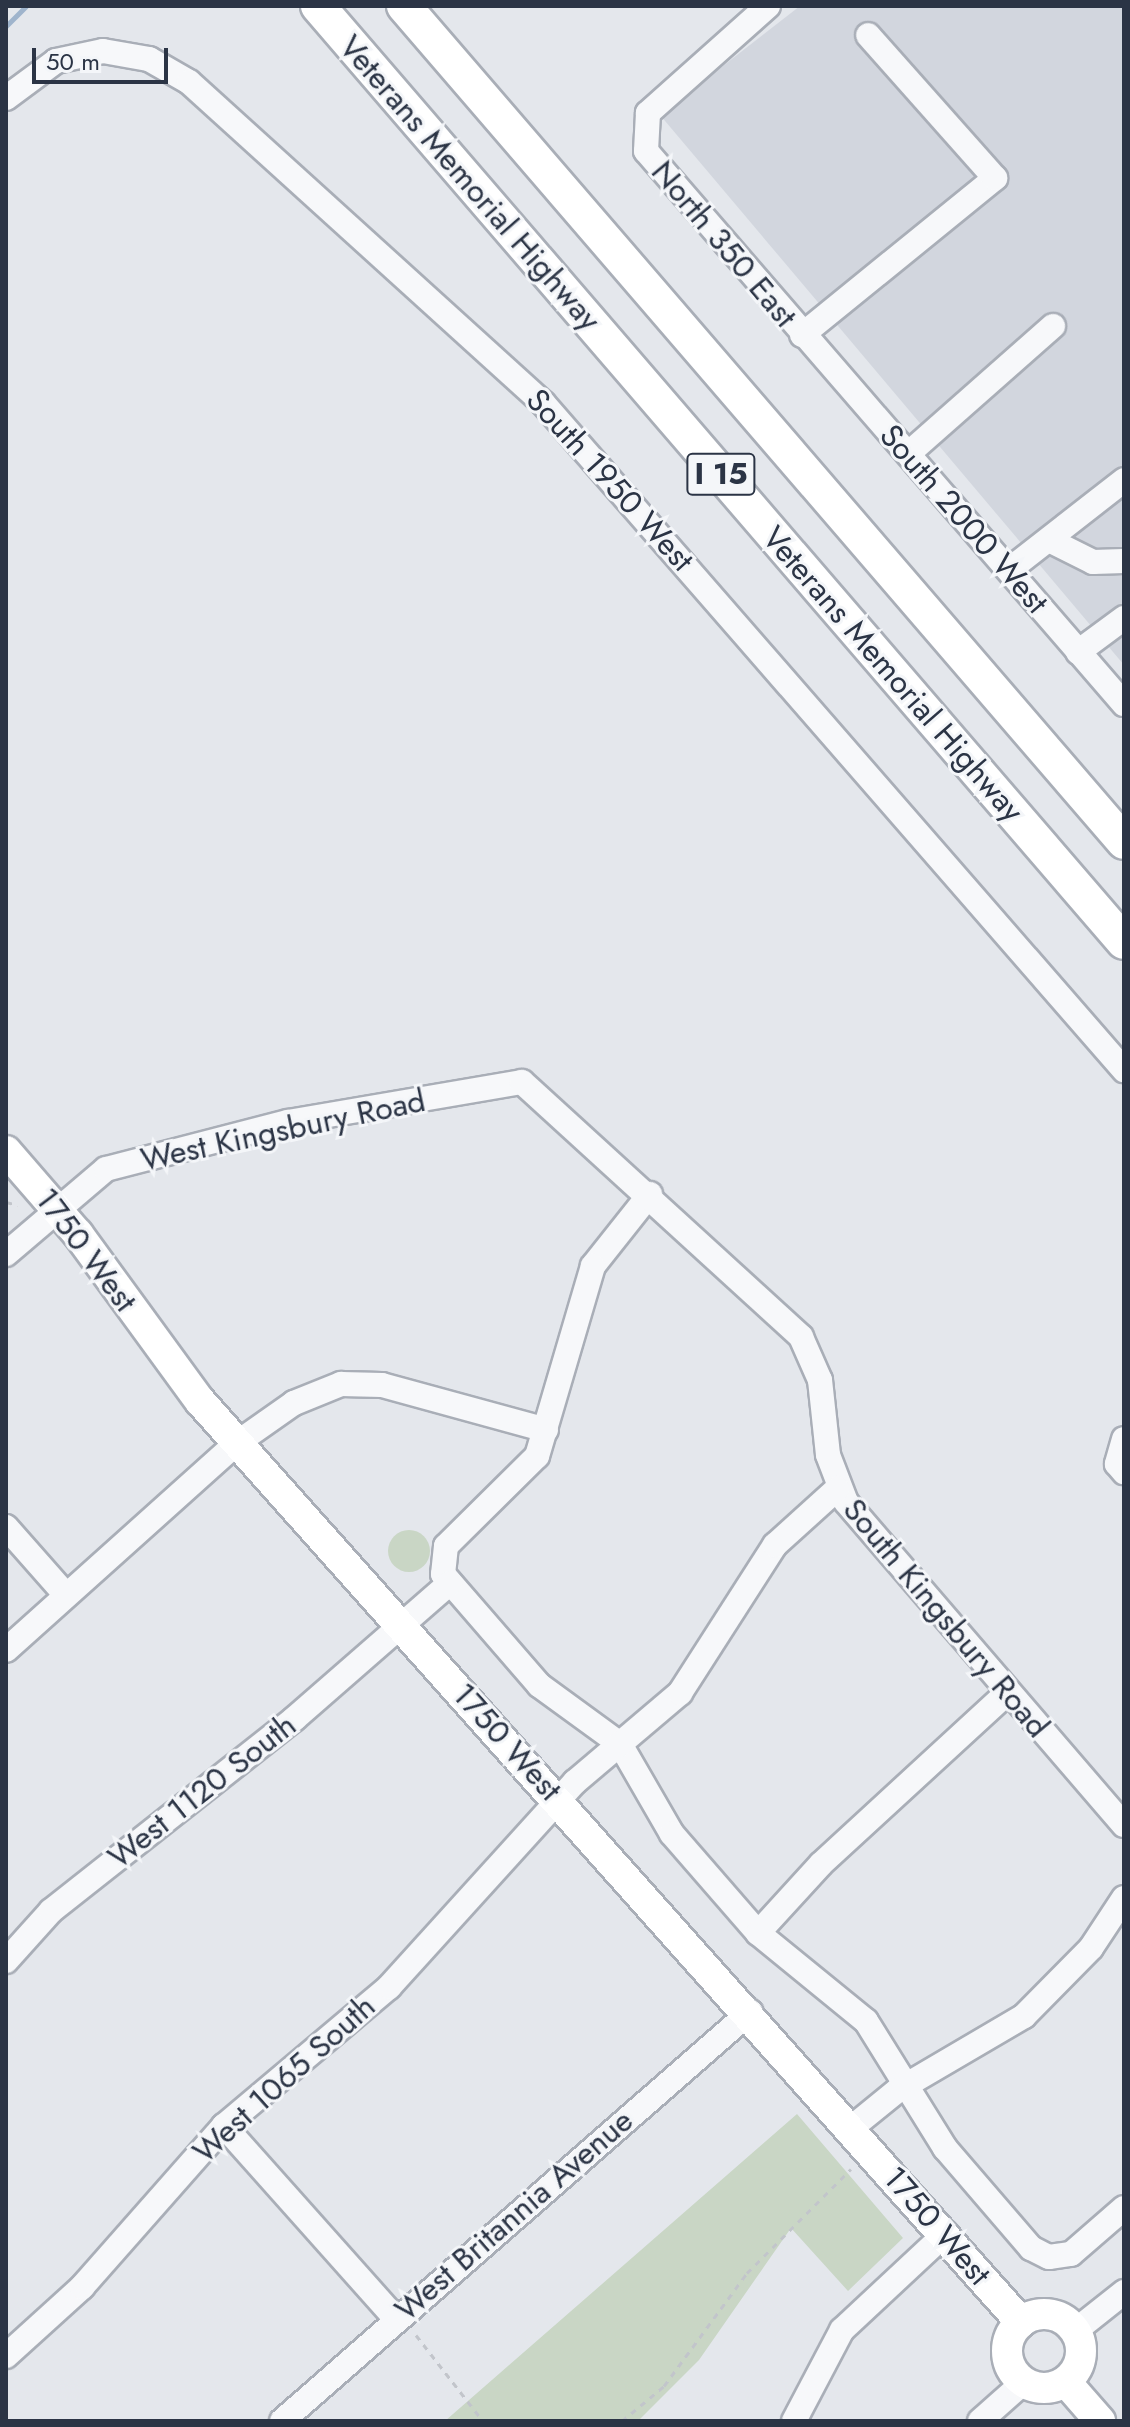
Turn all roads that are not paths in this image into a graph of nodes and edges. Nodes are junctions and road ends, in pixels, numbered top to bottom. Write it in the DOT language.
graph roads {
  1 [pos="318,6"];
  2 [pos="404,6"];
  3 [pos="768,6"];
  4 [pos="868,35"];
  5 [pos="6,98"];
  6 [pos="1053,326"];
  7 [pos="802,335"];
  8 [pos="909,453"];
  9 [pos="1124,480"];
  10 [pos="1051,541"];
  11 [pos="1124,561"];
  12 [pos="1009,570"];
  13 [pos="1124,618"];
  14 [pos="1078,652"];
  15 [pos="1124,704"];
  16 [pos="1124,842"];
  17 [pos="1124,942"];
  18 [pos="1124,1070"];
  19 [pos="522,1082"];
  20 [pos="6,1151"];
  21 [pos="650,1194"];
  22 [pos="57,1209"];
  23 [pos="6,1254"];
  24 [pos="546,1430"];
  25 [pos="1124,1439"];
  26 [pos="237,1443"];
  27 [pos="1124,1472"];
  28 [pos="837,1489"];
  29 [pos="6,1527"];
  30 [pos="450,1583"];
  31 [pos="66,1595"];
  32 [pos="402,1625"];
  33 [pos="6,1650"];
  34 [pos="1008,1692"];
  35 [pos="620,1744"];
  36 [pos="559,1800"];
  37 [pos="1124,1825"];
  38 [pos="1124,1898"];
  39 [pos="758,1933"];
  40 [pos="6,1961"];
  41 [pos="750,2012"];
  42 [pos="909,2084"];
  43 [pos="224,2126"];
  44 [pos="850,2129"];
  45 [pos="1124,2208"];
  46 [pos="946,2233"];
  47 [pos="1124,2292"];
  48 [pos="395,2318"];
  49 [pos="1021,2322"];
  50 [pos="1075,2331"];
  51 [pos="6,2356"];
  52 [pos="1024,2382"];
  53 [pos="1066,2382"];
  54 [pos="282,2421"];
  55 [pos="794,2421"];
  56 [pos="980,2421"];
  57 [pos="1100,2421"];
  1 -- 17 [label="highway, Veterans Memorial Highway / I 15"];
  2 -- 16 [label="highway, Veterans Memorial Highway / I 15"];
  3 -- 7 [label="street, North 350 East"];
  4 -- 7 [label="street"];
  5 -- 18 [label="street, South 1950 West"];
  6 -- 8 [label="street"];
  7 -- 8 [label="street, South 2000 West"];
  8 -- 12 [label="street, South 2000 West"];
  9 -- 10 [label="street"];
  10 -- 11 [label="street"];
  10 -- 12 [label="street"];
  12 -- 14 [label="street, South 2000 West"];
  13 -- 14 [label="street"];
  14 -- 15 [label="street, South 2000 West"];
  19 -- 21 [label="street, South Kingsbury Road"];
  19 -- 22 [label="street, West Kingsbury Road"];
  20 -- 22 [label="main road, 1750 West"];
  21 -- 24 [label="street"];
  21 -- 28 [label="street, South Kingsbury Road"];
  22 -- 23 [label="street, West Kingsbury Road"];
  22 -- 26 [label="main road, 1750 West"];
  24 -- 26 [label="street"];
  24 -- 30 [label="street"];
  25 -- 27 [label="street"];
  26 -- 31 [label="street"];
  26 -- 32 [label="main road, 1750 West"];
  28 -- 34 [label="street, South Kingsbury Road"];
  28 -- 35 [label="street, West 1065 South"];
  29 -- 31 [label="street"];
  30 -- 32 [label="street, West 1120 South"];
  30 -- 35 [label="street"];
  31 -- 33 [label="street"];
  32 -- 36 [label="main road, 1750 West"];
  32 -- 40 [label="street, West 1120 South"];
  34 -- 37 [label="street, South Kingsbury Road"];
  34 -- 39 [label="street"];
  35 -- 36 [label="street, West 1065 South"];
  35 -- 39 [label="street"];
  36 -- 41 [label="main road, 1750 West"];
  36 -- 43 [label="street, West 1065 South"];
  38 -- 42 [label="street"];
  39 -- 42 [label="street"];
  41 -- 44 [label="main road, 1750 West"];
  41 -- 48 [label="street, West Britannia Avenue"];
  42 -- 44 [label="street"];
  42 -- 45 [label="street"];
  43 -- 48 [label="street"];
  43 -- 51 [label="street, West 1065 South"];
  44 -- 46 [label="main road, 1750 West"];
  46 -- 49 [label="main road, 1750 West"];
  46 -- 55 [label="street"];
  47 -- 50 [label="street"];
  48 -- 54 [label="street, West Britannia Avenue"];
  49 -- 50 [label="main road"];
  49 -- 52 [label="main road"];
  50 -- 53 [label="main road"];
  52 -- 53 [label="main road"];
  52 -- 56 [label="street"];
  53 -- 57 [label="main road"];
}
